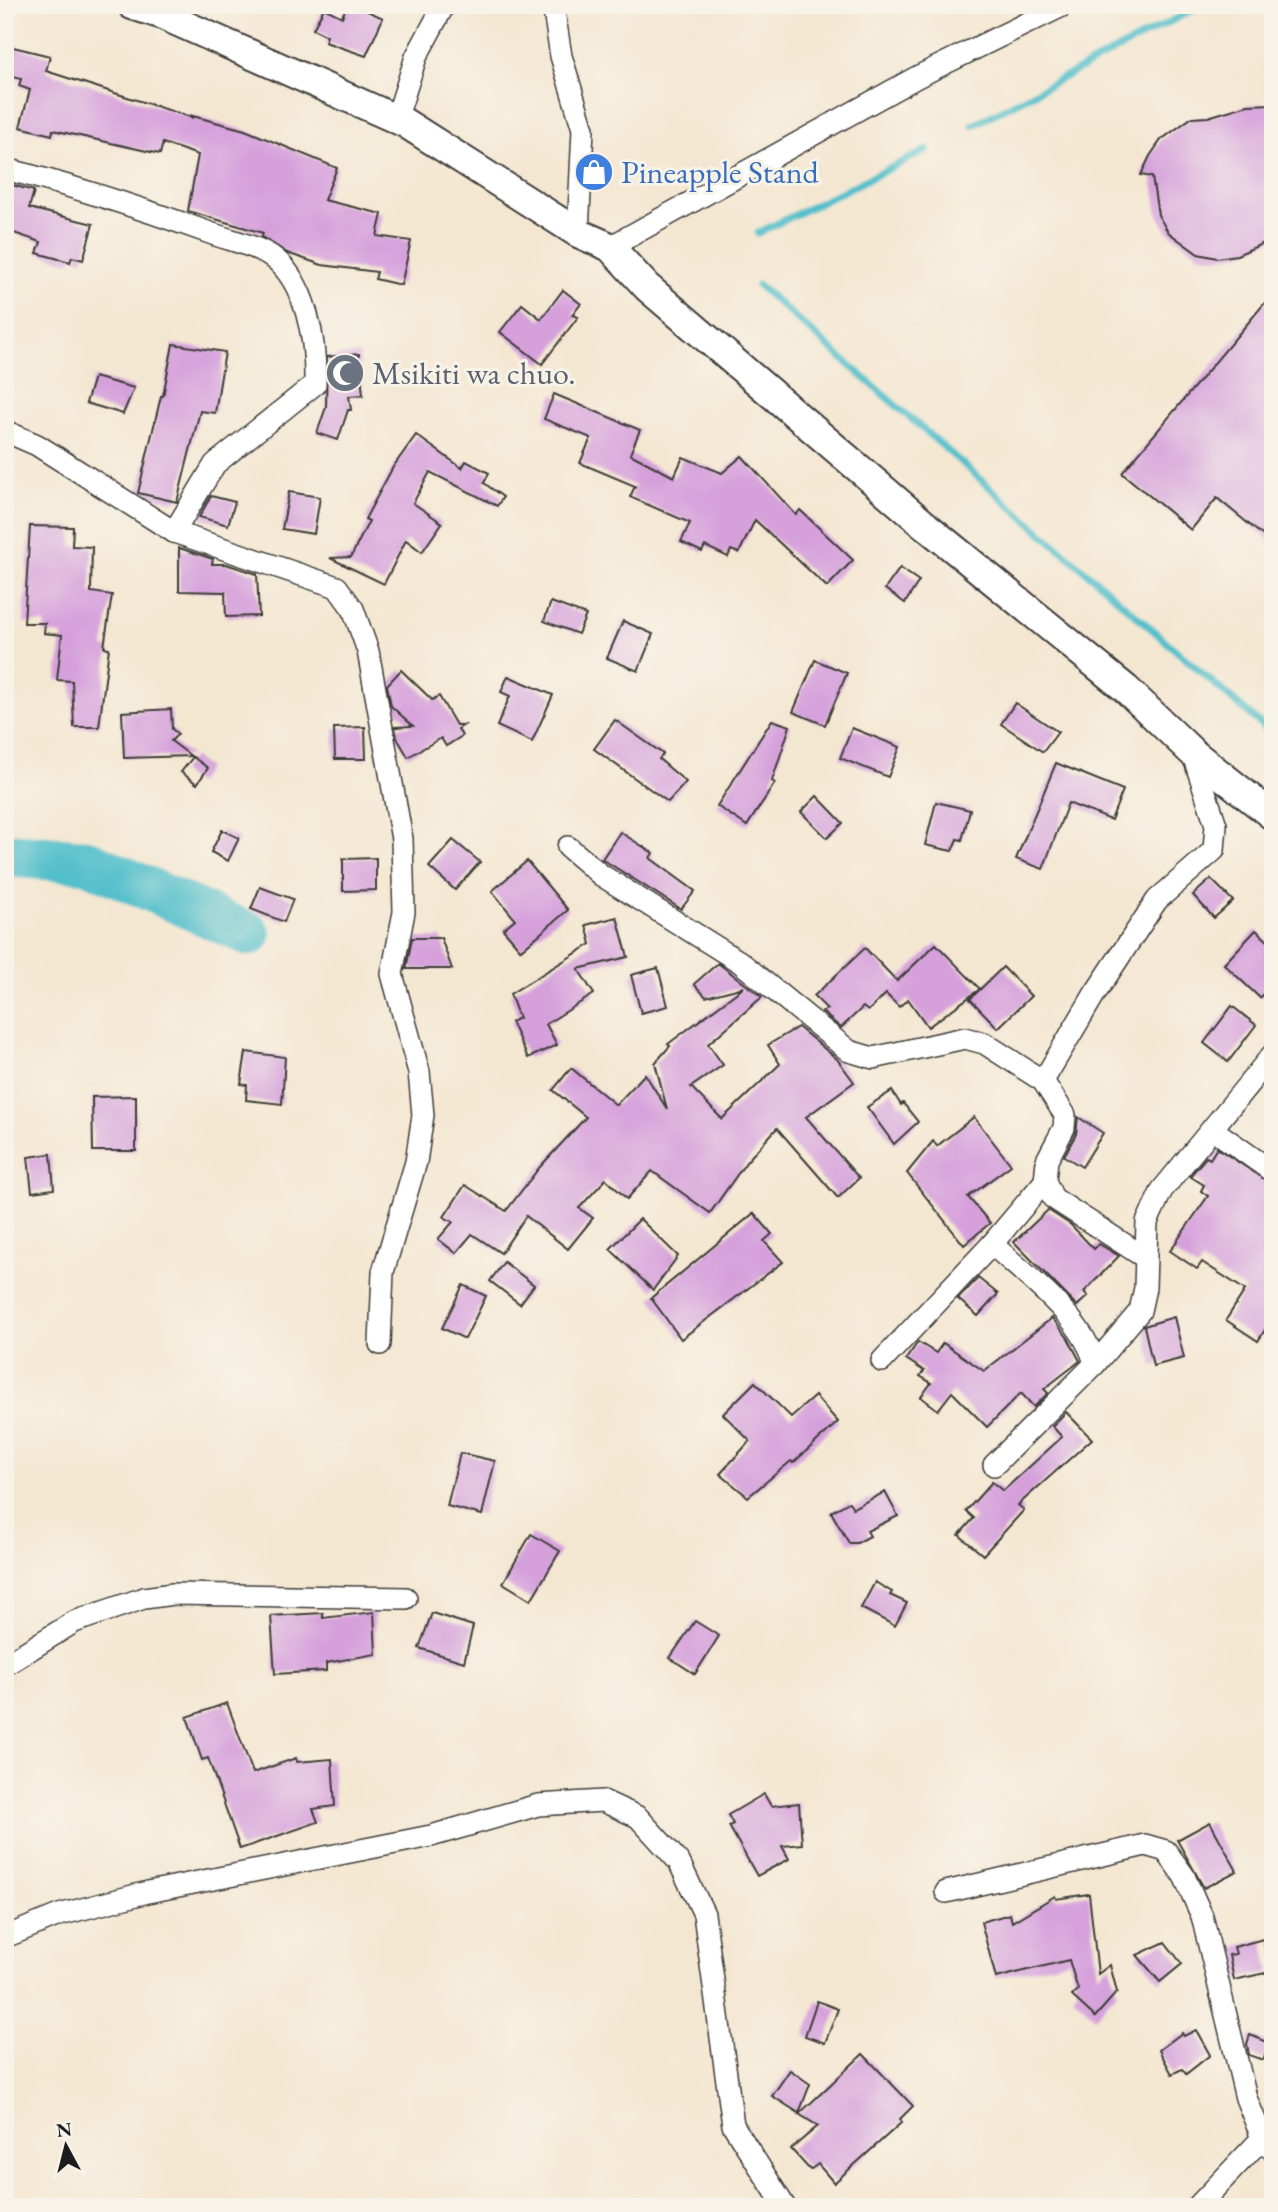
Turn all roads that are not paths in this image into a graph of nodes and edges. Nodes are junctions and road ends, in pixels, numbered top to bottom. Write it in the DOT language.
graph roads {
  1 [pos="132,5"];
  2 [pos="444,5"];
  3 [pos="554,5"];
  4 [pos="1064,5"];
  5 [pos="396,120"];
  6 [pos="5,169"];
  7 [pos="578,233"];
  8 [pos="610,247"];
  9 [pos="5,431"];
  10 [pos="174,532"];
  11 [pos="1192,751"];
  12 [pos="1273,816"];
  13 [pos="568,847"];
  14 [pos="1273,1054"];
  15 [pos="1043,1081"];
  16 [pos="1212,1129"];
  17 [pos="1273,1172"];
  18 [pos="1045,1181"];
  19 [pos="992,1244"];
  20 [pos="1144,1257"];
  21 [pos="380,1344"];
  22 [pos="882,1361"];
  23 [pos="1094,1364"];
  24 [pos="995,1465"];
  25 [pos="406,1598"];
  26 [pos="5,1665"];
  27 [pos="946,1892"];
  28 [pos="5,1937"];
  29 [pos="1270,2139"];
  30 [pos="785,2207"];
  31 [pos="1197,2207"];
  1 -- 5 [label="main road"];
  2 -- 5 [label="street"];
  3 -- 7 [label="street"];
  4 -- 8 [label="street"];
  5 -- 7 [label="main road"];
  6 -- 10 [label="street"];
  7 -- 8 [label="main road"];
  8 -- 11 [label="main road"];
  9 -- 10 [label="street"];
  10 -- 21 [label="street"];
  11 -- 12 [label="main road"];
  11 -- 15 [label="street"];
  13 -- 15 [label="street"];
  14 -- 16 [label="street"];
  15 -- 18 [label="street"];
  16 -- 17 [label="street"];
  16 -- 20 [label="street"];
  18 -- 19 [label="street"];
  18 -- 20 [label="street"];
  19 -- 22 [label="street"];
  19 -- 23 [label="street"];
  20 -- 23 [label="street"];
  23 -- 24 [label="street"];
  25 -- 26 [label="street"];
  27 -- 29 [label="street"];
  28 -- 30 [label="street"];
  29 -- 31 [label="street"];
}
